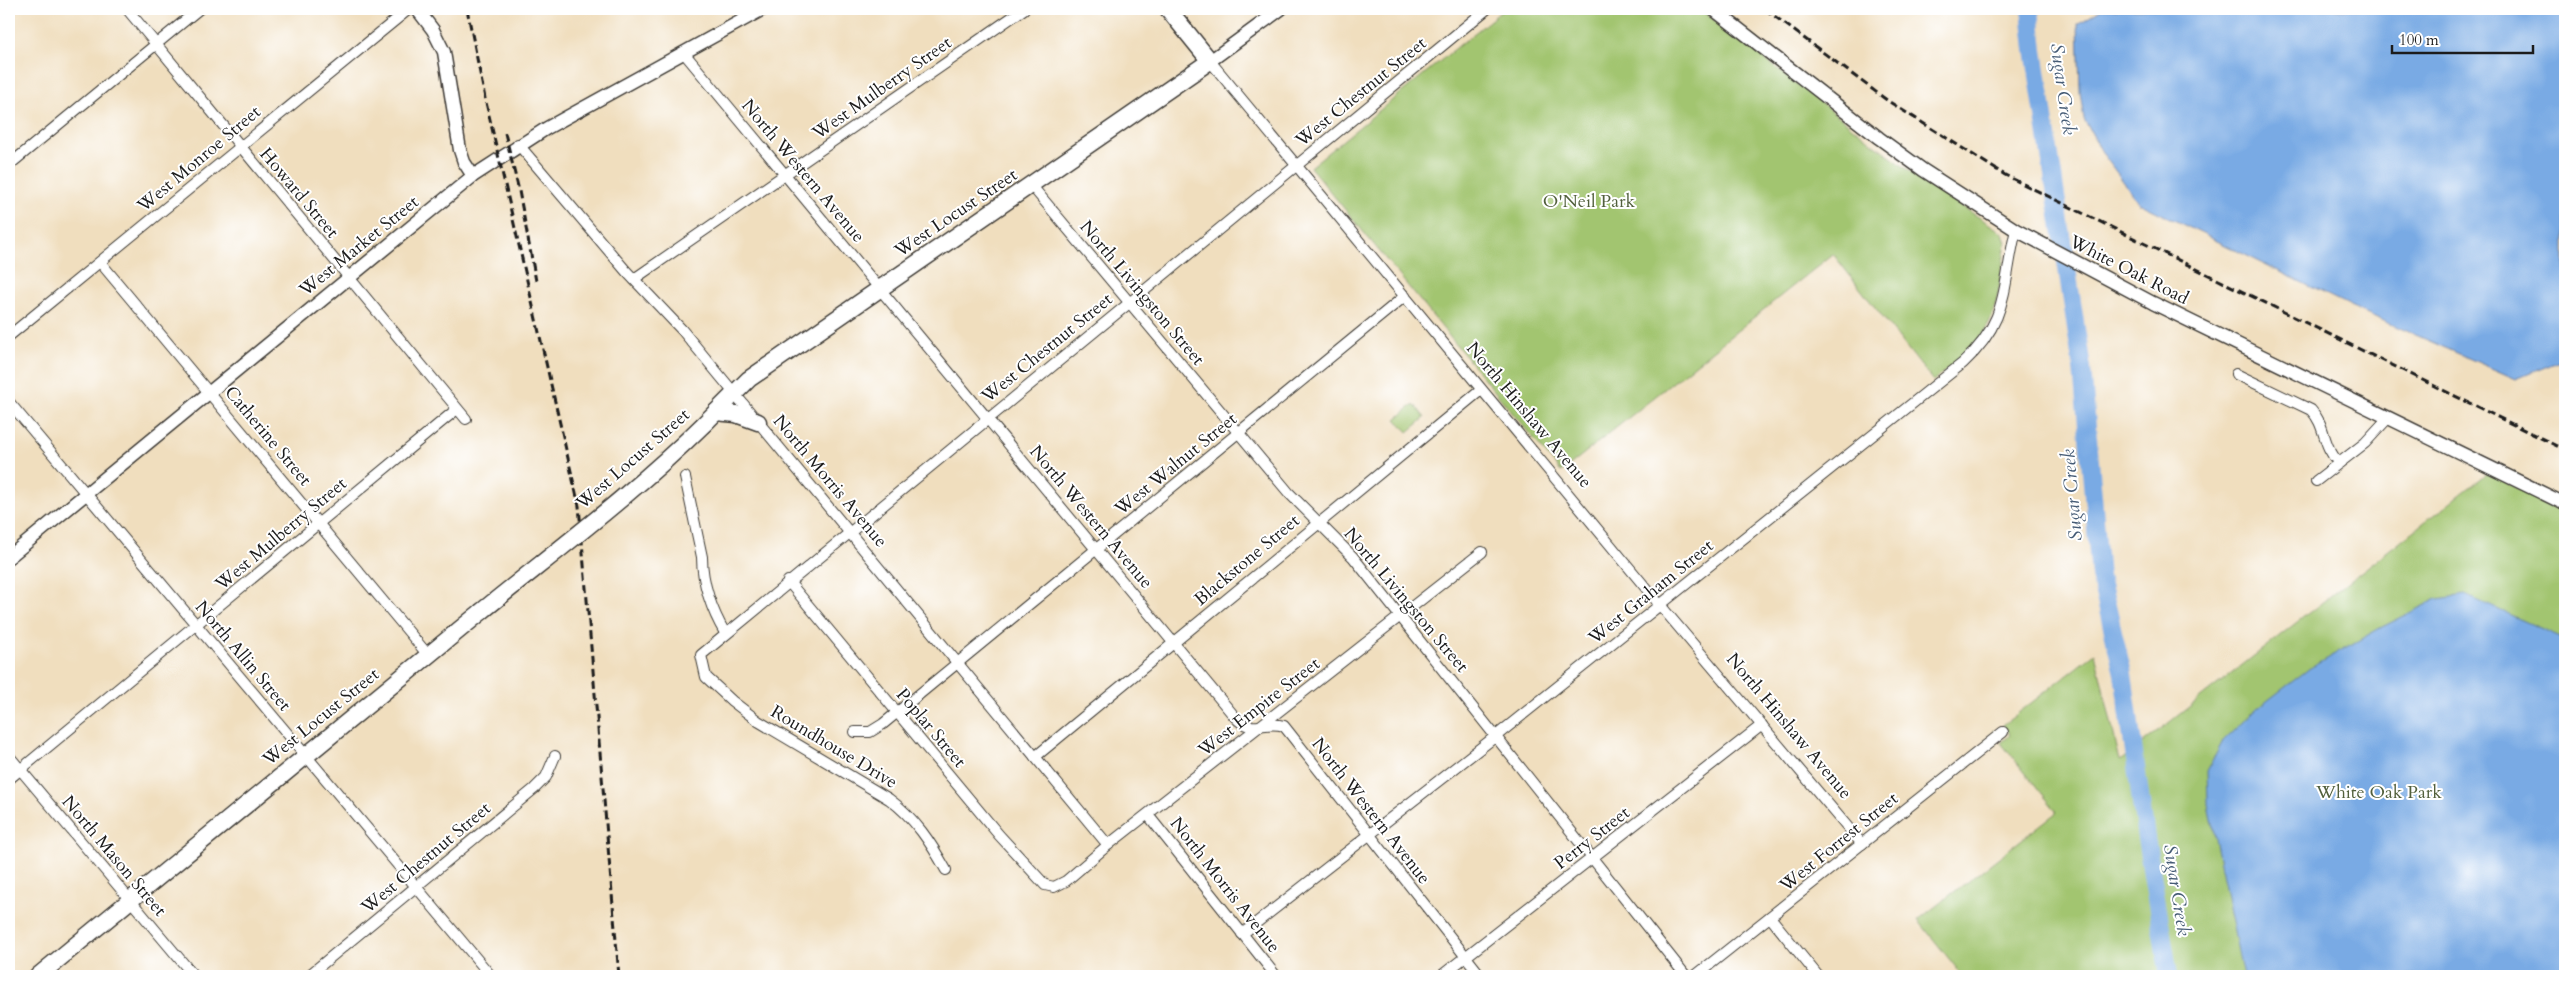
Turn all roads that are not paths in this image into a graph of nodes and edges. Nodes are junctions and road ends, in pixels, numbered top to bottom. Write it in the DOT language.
graph roads {
  1 [pos="127,9"];
  2 [pos="199,9"];
  3 [pos="410,9"];
  4 [pos="417,9"];
  5 [pos="763,9"];
  6 [pos="1024,9"];
  7 [pos="1168,9"];
  8 [pos="1281,9"];
  9 [pos="1488,9"];
  10 [pos="1713,9"];
  11 [pos="156,44"];
  12 [pos="684,53"];
  13 [pos="1210,61"];
  14 [pos="518,144"];
  15 [pos="239,147"];
  16 [pos="9,165"];
  17 [pos="1297,166"];
  18 [pos="786,175"];
  19 [pos="473,176"];
  20 [pos="1031,185"];
  21 [pos="2016,230"];
  22 [pos="100,262"];
  23 [pos="348,278"];
  24 [pos="634,279"];
  25 [pos="880,289"];
  26 [pos="1405,296"];
  27 [pos="1129,302"];
  28 [pos="9,336"];
  29 [pos="2236,374"];
  30 [pos="1481,390"];
  31 [pos="209,391"];
  32 [pos="734,393"];
  33 [pos="9,402"];
  34 [pos="457,408"];
  35 [pos="710,418"];
  36 [pos="988,418"];
  37 [pos="2388,418"];
  38 [pos="466,420"];
  39 [pos="758,422"];
  40 [pos="1238,434"];
  41 [pos="2339,463"];
  42 [pos="685,477"];
  43 [pos="2316,481"];
  44 [pos="86,493"];
  45 [pos="2565,504"];
  46 [pos="1318,523"];
  47 [pos="319,524"];
  48 [pos="849,532"];
  49 [pos="1097,550"];
  50 [pos="1482,552"];
  51 [pos="9,557"];
  52 [pos="788,581"];
  53 [pos="1660,605"];
  54 [pos="1400,616"];
  55 [pos="196,624"];
  56 [pos="725,633"];
  57 [pos="1174,642"];
  58 [pos="428,655"];
  59 [pos="700,658"];
  60 [pos="958,664"];
  61 [pos="897,713"];
  62 [pos="1762,724"];
  63 [pos="1262,725"];
  64 [pos="855,732"];
  65 [pos="2003,732"];
  66 [pos="1496,736"];
  67 [pos="9,756"];
  68 [pos="306,756"];
  69 [pos="555,756"];
  70 [pos="1035,757"];
  71 [pos="20,769"];
  72 [pos="9,779"];
  73 [pos="1148,815"];
  74 [pos="1370,835"];
  75 [pos="1862,844"];
  76 [pos="1108,845"];
  77 [pos="1592,858"];
  78 [pos="946,870"];
  79 [pos="1056,887"];
  80 [pos="416,888"];
  81 [pos="130,900"];
  82 [pos="1770,917"];
  83 [pos="1242,934"];
  84 [pos="1466,957"];
  85 [pos="38,976"];
  86 [pos="194,976"];
  87 [pos="308,976"];
  88 [pos="491,976"];
  89 [pos="1276,976"];
  90 [pos="1441,976"];
  91 [pos="1481,976"];
  92 [pos="1686,976"];
  93 [pos="1695,976"];
  94 [pos="1818,976"];
  1 -- 11 [label="street, Howard Street"];
  2 -- 11 [label="street"];
  3 -- 15 [label="street, West Monroe Street"];
  4 -- 19 [label="street"];
  5 -- 12 [label="street, West Market Street"];
  6 -- 18 [label="street, West Mulberry Street"];
  7 -- 13 [label="main road, North Hinshaw Avenue"];
  8 -- 13 [label="street, West Locust Street"];
  9 -- 17 [label="street, West Chestnut Street"];
  10 -- 21 [label="street, White Oak Road"];
  11 -- 15 [label="street, Howard Street"];
  11 -- 16 [label="street"];
  12 -- 14 [label="street, West Market Street"];
  12 -- 18 [label="street, North Western Avenue"];
  13 -- 17 [label="street, North Hinshaw Avenue"];
  13 -- 20 [label="main road, West Locust Street"];
  14 -- 19 [label="street, West Market Street"];
  14 -- 24 [label="street, North Morris Avenue"];
  15 -- 22 [label="street, West Monroe Street"];
  15 -- 23 [label="street, Howard Street"];
  17 -- 26 [label="street, North Hinshaw Avenue"];
  17 -- 27 [label="street, West Chestnut Street"];
  18 -- 24 [label="street, West Mulberry Street"];
  18 -- 25 [label="street, North Western Avenue"];
  19 -- 23 [label="street, West Market Street"];
  20 -- 25 [label="main road, West Locust Street"];
  20 -- 27 [label="street, North Livingston Street"];
  21 -- 37 [label="street, White Oak Road"];
  21 -- 53 [label="street, West Graham Street"];
  22 -- 28 [label="street, West Monroe Street"];
  22 -- 31 [label="street, Catherine Street"];
  23 -- 31 [label="street, West Market Street"];
  23 -- 34 [label="street, Howard Street"];
  24 -- 32 [label="street, North Morris Avenue"];
  25 -- 32 [label="main road, West Locust Street"];
  25 -- 36 [label="street, North Western Avenue"];
  26 -- 30 [label="street, North Hinshaw Avenue"];
  26 -- 40 [label="street, West Walnut Street"];
  27 -- 36 [label="street, West Chestnut Street"];
  27 -- 40 [label="street, North Livingston Street"];
  29 -- 41 [label="street"];
  30 -- 46 [label="street, Blackstone Street"];
  30 -- 53 [label="street, North Hinshaw Avenue"];
  31 -- 44 [label="street, West Market Street"];
  31 -- 47 [label="street, Catherine Street"];
  32 -- 35 [label="main road, West Locust Street"];
  32 -- 39 [label="street, North Morris Avenue"];
  33 -- 44 [label="street, North Allin Street"];
  34 -- 38 [label="street, Howard Street"];
  34 -- 47 [label="street, West Mulberry Street"];
  35 -- 39 [label="main road"];
  35 -- 58 [label="main road, West Locust Street, bridge"];
  36 -- 48 [label="street, West Chestnut Street"];
  36 -- 49 [label="street, North Western Avenue"];
  37 -- 41 [label="street"];
  37 -- 45 [label="street, White Oak Road"];
  39 -- 48 [label="street, North Morris Avenue"];
  40 -- 46 [label="street, North Livingston Street"];
  40 -- 49 [label="street, West Walnut Street"];
  41 -- 43 [label="street"];
  42 -- 56 [label="street"];
  44 -- 51 [label="street, West Market Street"];
  44 -- 55 [label="street, North Allin Street"];
  46 -- 54 [label="street, North Livingston Street"];
  46 -- 57 [label="street, Blackstone Street"];
  47 -- 55 [label="street, West Mulberry Street"];
  47 -- 58 [label="street, Catherine Street"];
  48 -- 52 [label="street, West Chestnut Street"];
  48 -- 60 [label="street, North Morris Avenue"];
  49 -- 57 [label="street, North Western Avenue"];
  49 -- 60 [label="street, West Walnut Street"];
  50 -- 54 [label="street, West Empire Street"];
  52 -- 56 [label="street, West Chestnut Street"];
  52 -- 61 [label="street, Poplar Street"];
  53 -- 62 [label="street, North Hinshaw Avenue"];
  53 -- 66 [label="street, West Graham Street"];
  54 -- 63 [label="street, West Empire Street"];
  54 -- 66 [label="street, North Livingston Street"];
  55 -- 68 [label="street, North Allin Street"];
  55 -- 71 [label="street, West Mulberry Street"];
  56 -- 59 [label="street, West Chestnut Street"];
  57 -- 63 [label="street, North Western Avenue"];
  57 -- 70 [label="street, Blackstone Street"];
  58 -- 68 [label="main road, West Locust Street"];
  59 -- 78 [label="street, Roundhouse Drive"];
  60 -- 61 [label="street, West Walnut Street"];
  60 -- 70 [label="street, North Morris Avenue"];
  61 -- 64 [label="street, West Walnut Street"];
  61 -- 79 [label="street, Poplar Street"];
  62 -- 75 [label="street, North Hinshaw Avenue"];
  62 -- 77 [label="street, Perry Street"];
  63 -- 73 [label="street, West Empire Street"];
  63 -- 74 [label="street, North Western Avenue"];
  65 -- 75 [label="street, West Forrest Street"];
  66 -- 74 [label="street, West Graham Street"];
  66 -- 77 [label="street, North Livingston Street"];
  67 -- 71 [label="street, North Mason Street"];
  68 -- 80 [label="street, North Allin Street"];
  68 -- 81 [label="main road, West Locust Street"];
  69 -- 80 [label="street, West Chestnut Street"];
  70 -- 76 [label="street, North Morris Avenue"];
  71 -- 72 [label="street, West Mulberry Street"];
  71 -- 81 [label="street, North Mason Street"];
  73 -- 76 [label="street, West Empire Street"];
  73 -- 83 [label="street, North Morris Avenue"];
  74 -- 83 [label="street, West Graham Street"];
  74 -- 84 [label="street, North Western Avenue"];
  75 -- 82 [label="street, West Forrest Street"];
  76 -- 79 [label="street, West Empire Street"];
  77 -- 84 [label="street, Perry Street"];
  77 -- 92 [label="street, North Livingston Street"];
  80 -- 87 [label="street, West Chestnut Street"];
  80 -- 88 [label="street, North Allin Street"];
  81 -- 85 [label="main road, West Locust Street"];
  81 -- 86 [label="street, North Mason Street"];
  82 -- 93 [label="street, West Forrest Street"];
  82 -- 94 [label="street"];
  83 -- 89 [label="street, North Morris Avenue"];
  84 -- 90 [label="street, Perry Street"];
  84 -- 91 [label="street, North Western Avenue"];
}
